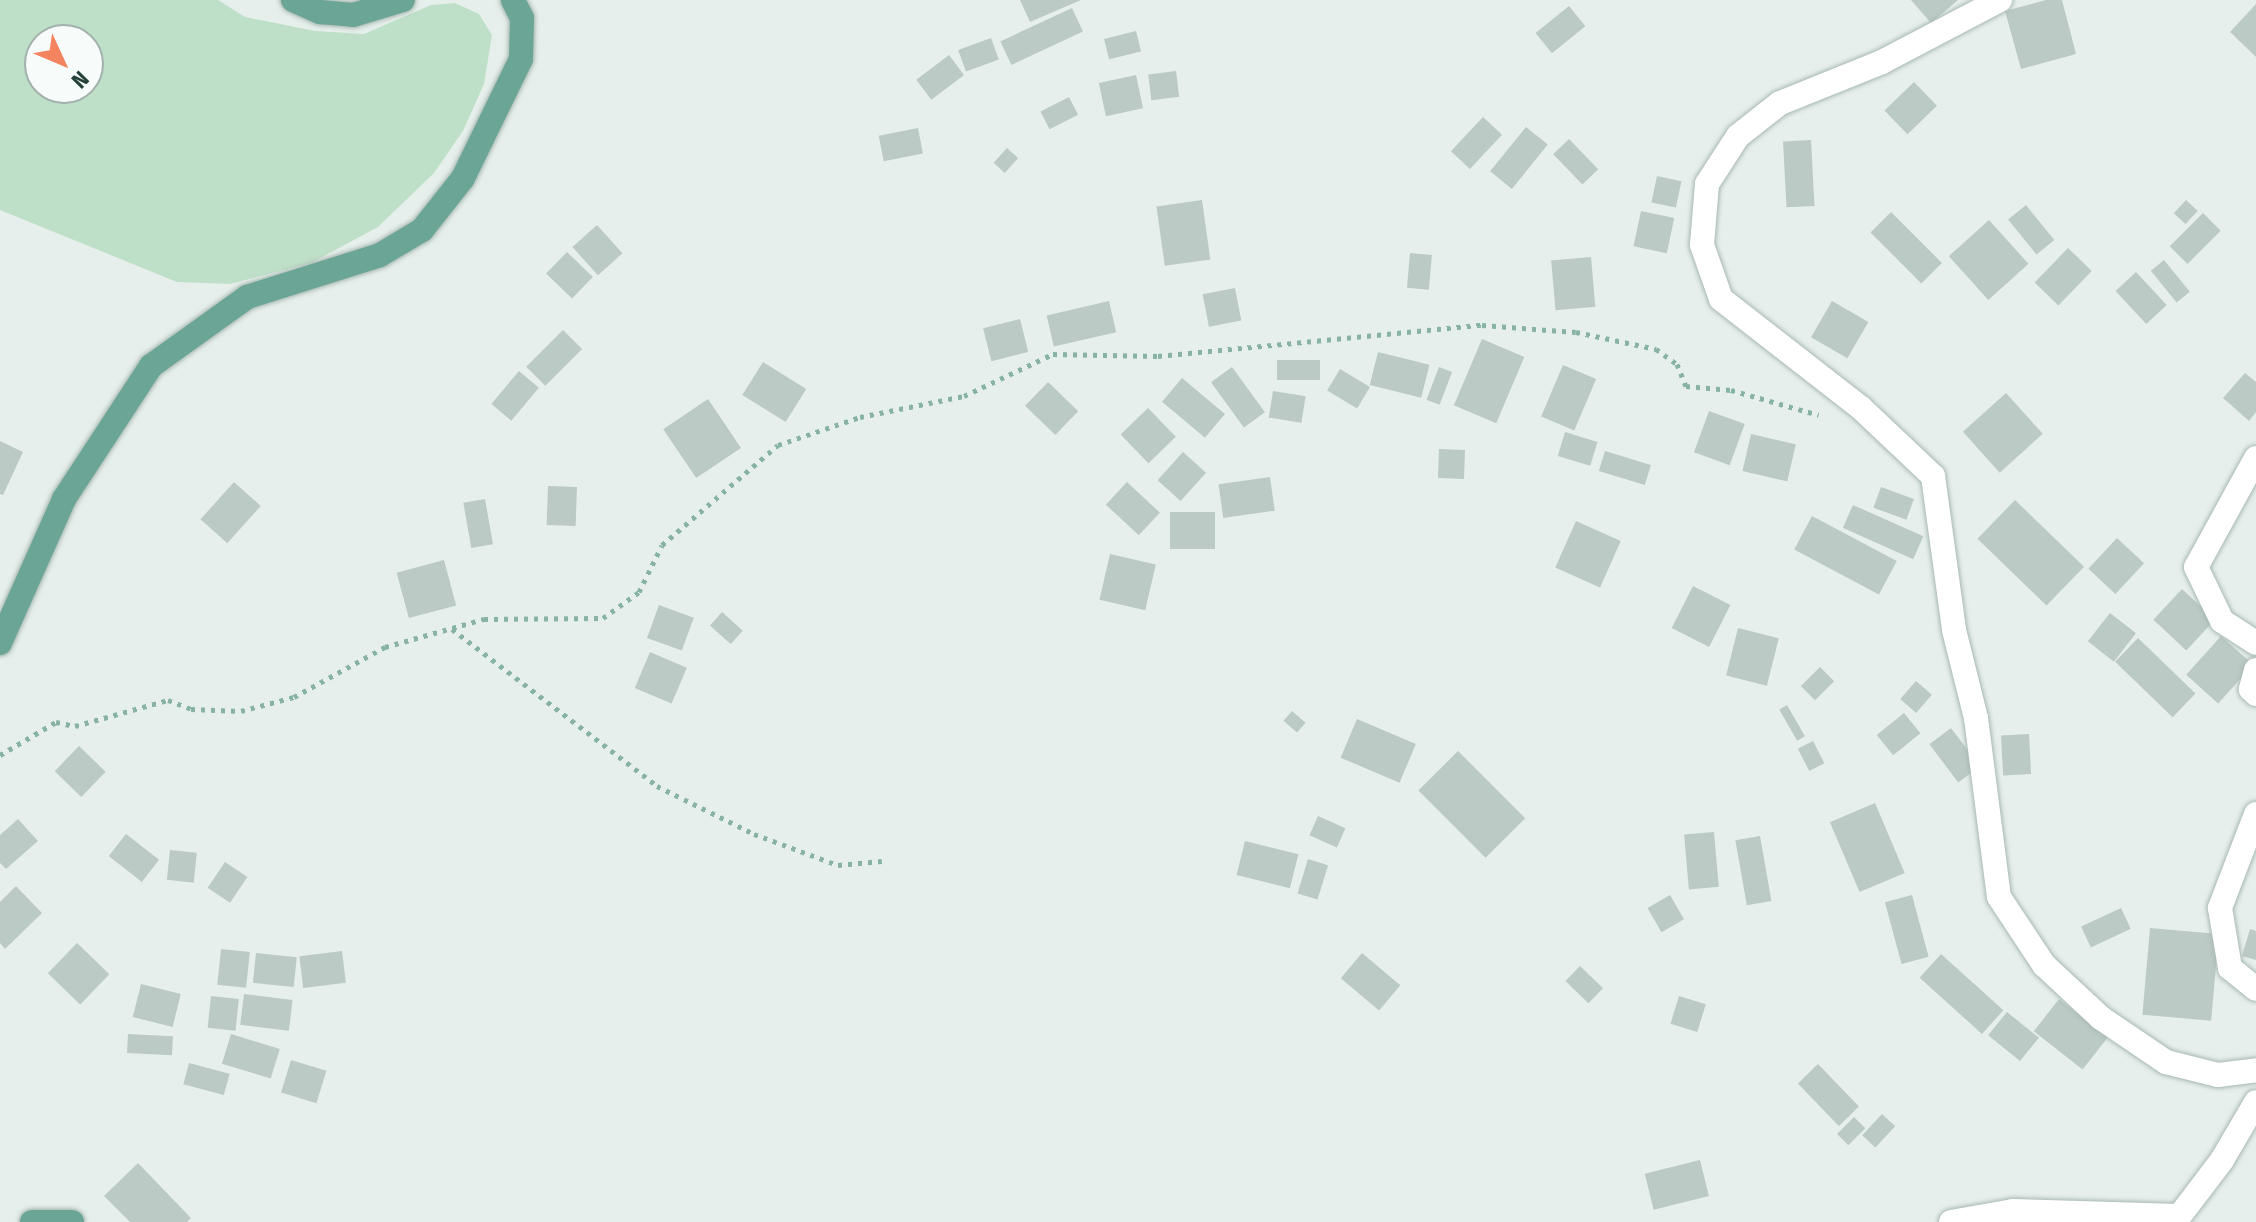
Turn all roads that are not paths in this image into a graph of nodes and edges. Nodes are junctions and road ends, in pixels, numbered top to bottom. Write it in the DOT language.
graph roads {
  1 [pos="293,0"];
  2 [pos="403,0"];
  3 [pos="513,0"];
  4 [pos="2000,0"];
  5 [pos="2256,458"];
  6 [pos="0,643"];
  7 [pos="2256,643"];
  8 [pos="2256,670"];
  9 [pos="2256,694"];
  10 [pos="2256,814"];
  11 [pos="2256,989"];
  12 [pos="2256,1070"];
  13 [pos="2256,1102"];
  14 [pos="2177,1219"];
  15 [pos="32,1222"];
  16 [pos="72,1222"];
  17 [pos="1951,1222"];
  1 -- 2 [label="main road"];
  3 -- 6 [label="main road"];
  4 -- 12 [label="street"];
  5 -- 7 [label="street"];
  8 -- 9 [label="street"];
  10 -- 11 [label="street"];
  13 -- 14 [label="street"];
  14 -- 17 [label="street"];
  15 -- 16 [label="main road"];
}
